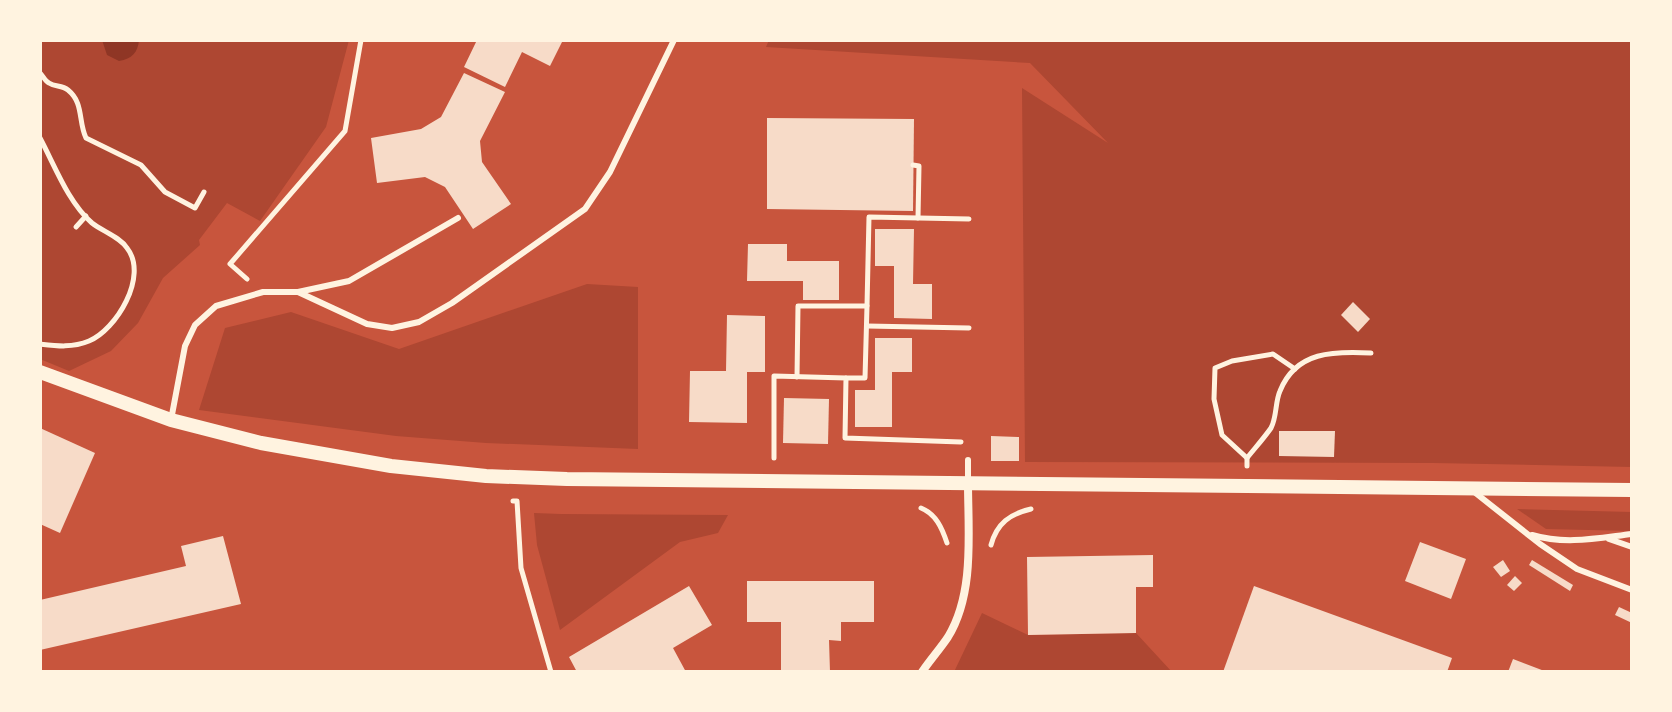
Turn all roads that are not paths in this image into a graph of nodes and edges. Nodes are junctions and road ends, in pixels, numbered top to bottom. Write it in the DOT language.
graph roads {
  1 [pos="674,40"];
  2 [pos="458,218"];
  3 [pos="298,292"];
  4 [pos="40,372"];
  5 [pos="171,420"];
  6 [pos="968,460"];
  7 [pos="968,482"];
  8 [pos="1469,488"];
  9 [pos="1632,490"];
  10 [pos="1529,534"];
  11 [pos="1632,534"];
  12 [pos="1606,537"];
  13 [pos="1632,547"];
  14 [pos="1632,590"];
  15 [pos="922,672"];
  1 -- 3 [label="lane"];
  2 -- 3 [label="lane"];
  3 -- 5 [label="lane"];
  4 -- 5 [label="street"];
  5 -- 7 [label="street"];
  6 -- 7 [label="lane"];
  7 -- 8 [label="street"];
  7 -- 15 [label="street"];
  8 -- 9 [label="street"];
  8 -- 10 [label="lane"];
  10 -- 12 [label="lane"];
  10 -- 14 [label="lane"];
  11 -- 12 [label="lane"];
  12 -- 13 [label="lane"];
}
